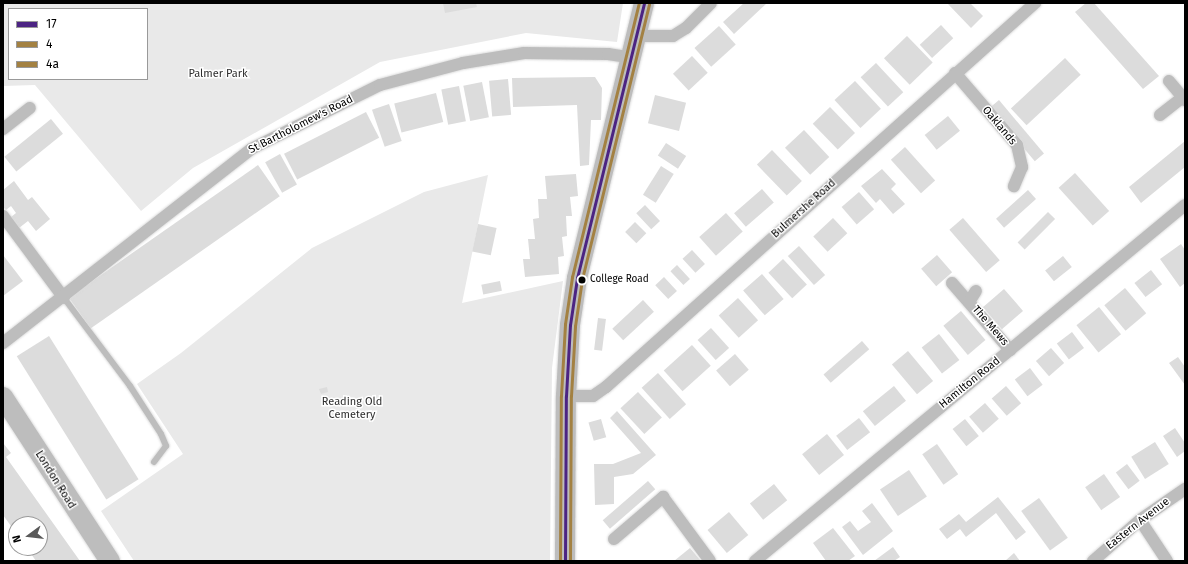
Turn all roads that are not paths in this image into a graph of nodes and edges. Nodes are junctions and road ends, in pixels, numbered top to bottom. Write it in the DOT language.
graph roads {
  1 [pos="644,3"];
  2 [pos="711,3"];
  3 [pos="1034,3"];
  4 [pos="638,36"];
  5 [pos="633,58"];
  6 [pos="955,73"];
  7 [pos="1169,81"];
  8 [pos="1184,98"];
  9 [pos="30,108"];
  10 [pos="1160,115"];
  11 [pos="3,129"];
  12 [pos="1014,186"];
  13 [pos="1185,205"];
  14 [pos="3,216"];
  15 [pos="952,283"];
  16 [pos="976,291"];
  17 [pos="64,298"];
  18 [pos="969,302"];
  19 [pos="3,343"];
  20 [pos="1010,350"];
  21 [pos="566,396"];
  22 [pos="3,397"];
  23 [pos="154,462"];
  24 [pos="1185,489"];
  25 [pos="1140,520"];
  26 [pos="614,539"];
  27 [pos="110,561"];
  28 [pos="565,561"];
  29 [pos="710,561"];
  30 [pos="755,561"];
  31 [pos="1093,561"];
  32 [pos="1167,561"];
  1 -- 4 [label="main road"];
  2 -- 4 [label="street"];
  3 -- 6 [label="street, Bulmershe Road"];
  4 -- 5 [label="main road"];
  5 -- 17 [label="street, St Bartholomew's Road"];
  5 -- 21 [label="main road"];
  6 -- 12 [label="street, Oaklands"];
  6 -- 21 [label="street, Bulmershe Road"];
  7 -- 8 [label="street"];
  8 -- 10 [label="street"];
  9 -- 11 [label="street"];
  13 -- 20 [label="street, Hamilton Road"];
  14 -- 17 [label="street"];
  15 -- 18 [label="street, The Mews"];
  16 -- 18 [label="street, The Mews"];
  17 -- 19 [label="street, St Bartholomew's Road"];
  17 -- 23 [label="lane"];
  18 -- 20 [label="street, The Mews"];
  20 -- 30 [label="street, Hamilton Road"];
  21 -- 28 [label="main road"];
  22 -- 27 [label="main road, London Road"];
  24 -- 25 [label="street, Eastern Avenue"];
  25 -- 31 [label="street, Eastern Avenue"];
  25 -- 32 [label="street"];
  26 -- 29 [label="street"];
}
